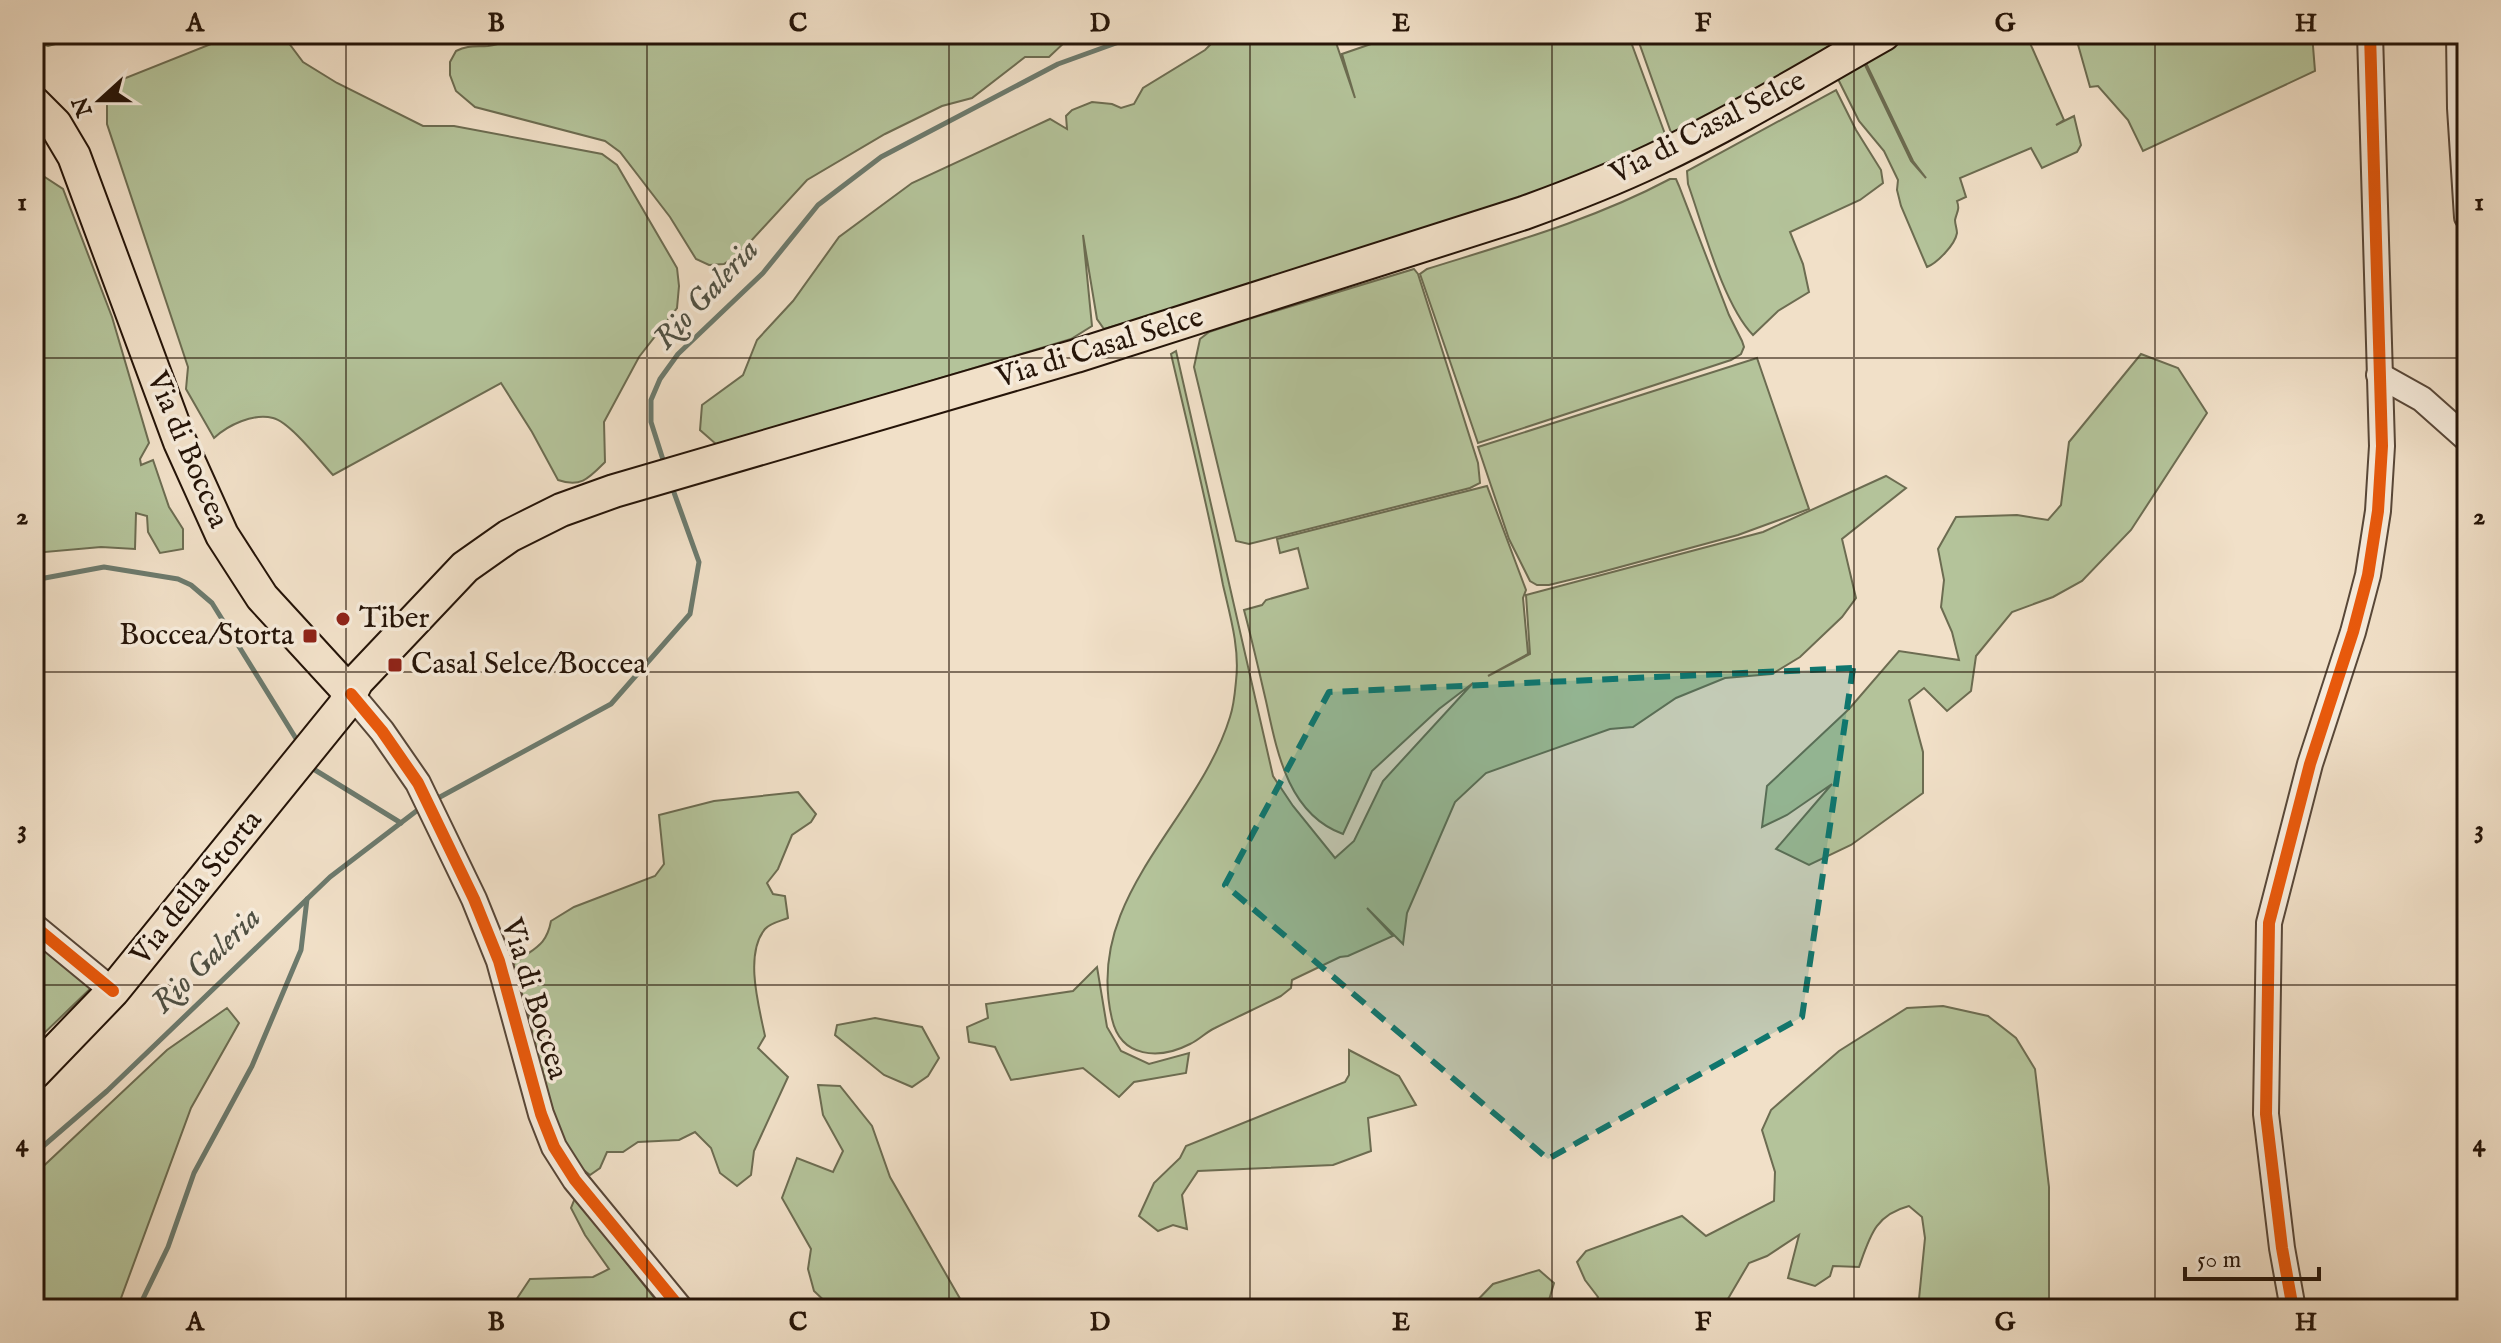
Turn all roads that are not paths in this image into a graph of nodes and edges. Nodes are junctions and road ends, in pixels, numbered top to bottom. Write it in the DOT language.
graph roads {
  1 [pos="1884,34"];
  2 [pos="2370,34"];
  3 [pos="2459,34"];
  4 [pos="34,103"];
  5 [pos="2467,217"];
  6 [pos="2379,375"];
  7 [pos="2467,439"];
  8 [pos="351,694"];
  9 [pos="34,926"];
  10 [pos="113,991"];
  11 [pos="34,1073"];
  12 [pos="681,1309"];
  13 [pos="2293,1309"];
  1 -- 8 [label="main road, Via di Casal Selce"];
  2 -- 6 [label="street"];
  3 -- 5 [label="street"];
  4 -- 8 [label="main road, Via di Boccea"];
  6 -- 7 [label="street"];
  6 -- 13 [label="street"];
  8 -- 10 [label="main road, Via della Storta"];
  8 -- 12 [label="street, Via di Boccea"];
  9 -- 10 [label="street"];
  10 -- 11 [label="main road, Via della Storta"];
}
